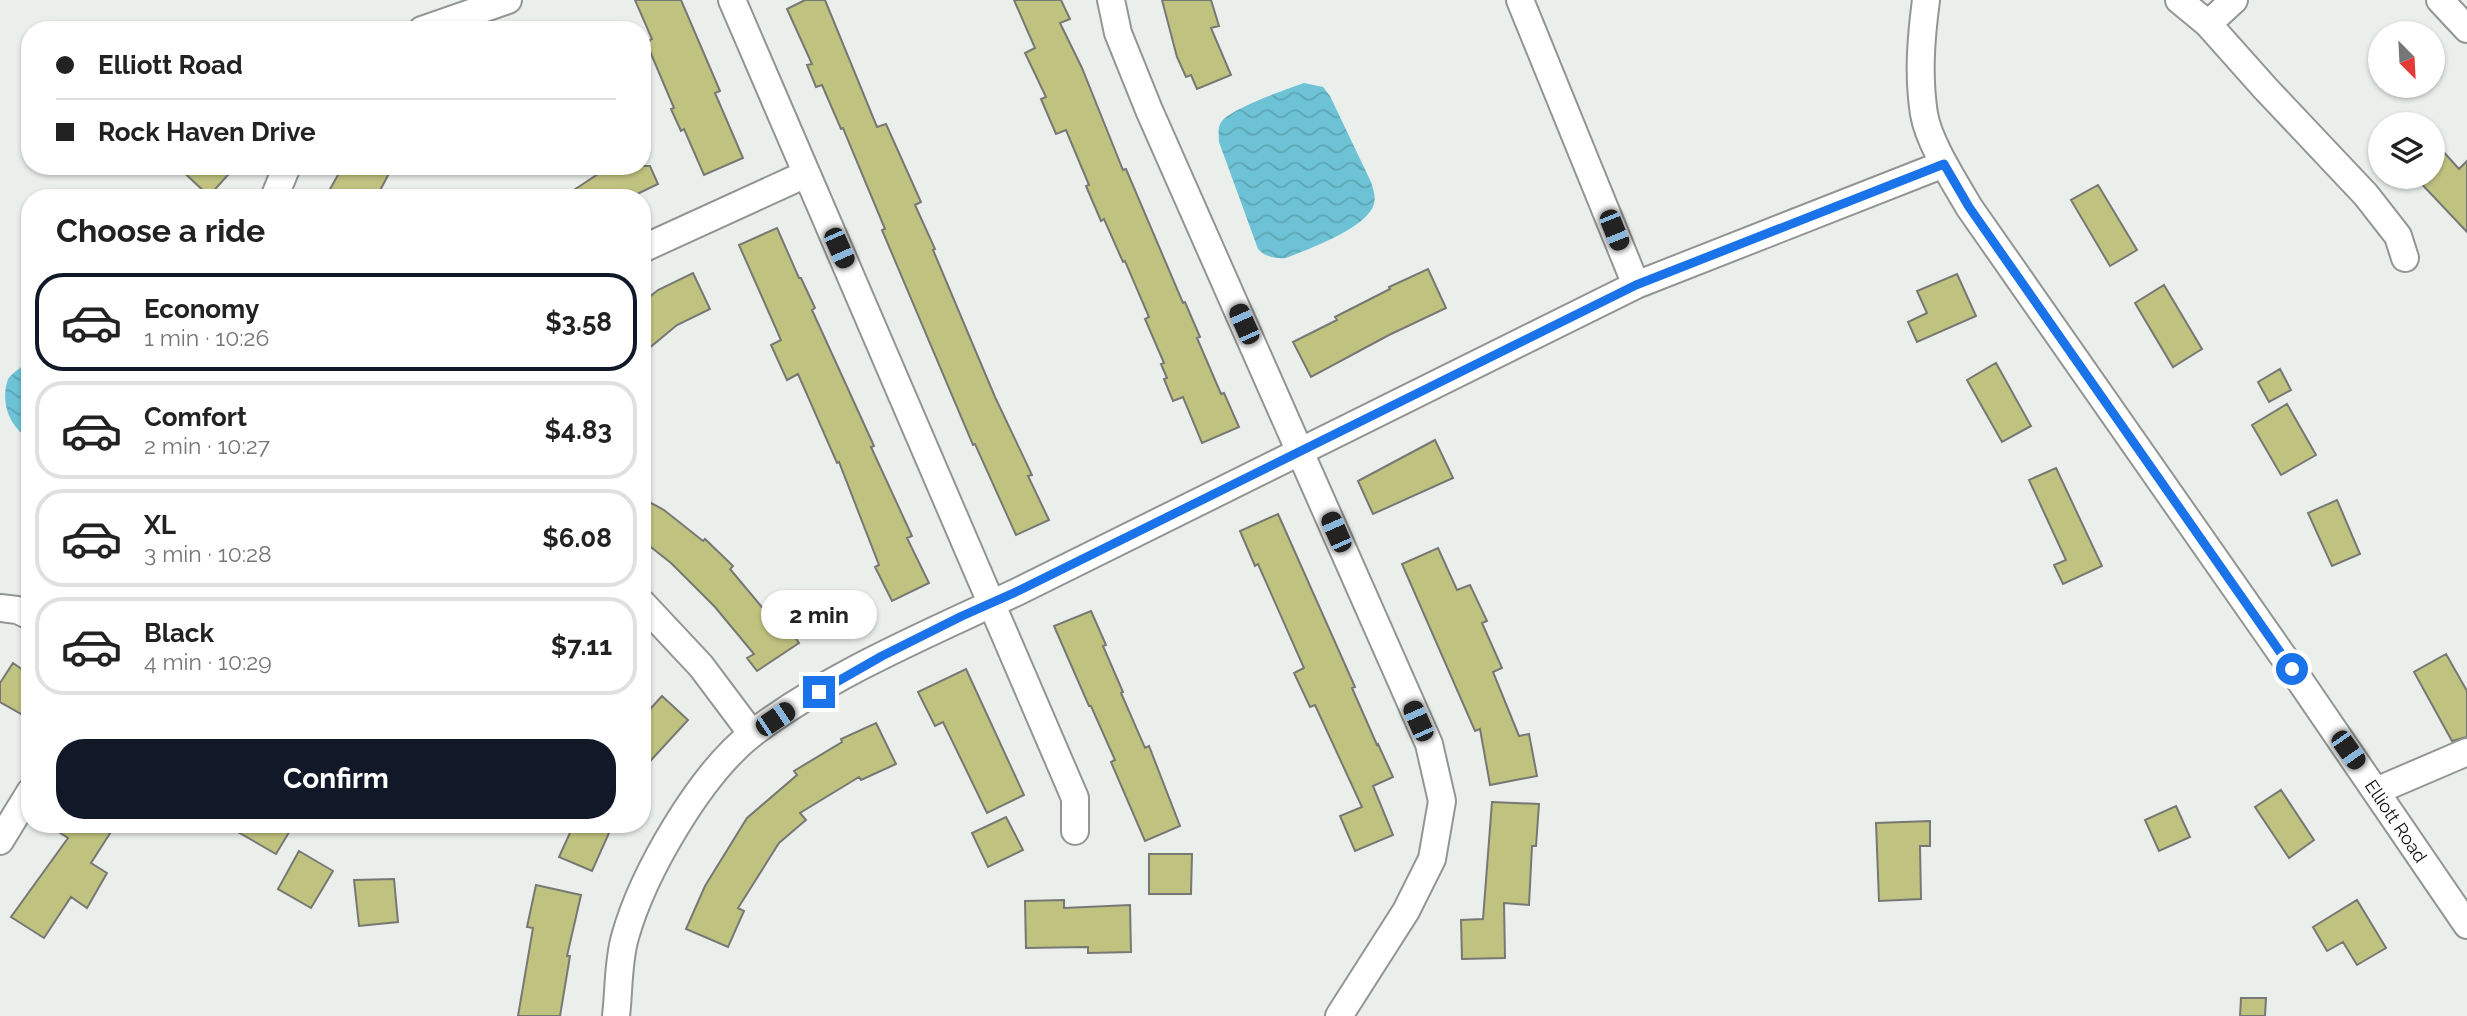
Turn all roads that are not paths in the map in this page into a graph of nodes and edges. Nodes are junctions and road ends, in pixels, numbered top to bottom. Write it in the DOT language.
graph roads {
  1 [pos="508,0"];
  2 [pos="732,0"];
  3 [pos="1111,0"];
  4 [pos="1520,0"];
  5 [pos="1926,0"];
  6 [pos="2179,0"];
  7 [pos="2234,0"];
  8 [pos="2440,0"];
  9 [pos="448,21"];
  10 [pos="2208,23"];
  11 [pos="2467,29"];
  12 [pos="1944,164"];
  13 [pos="806,174"];
  14 [pos="651,245"];
  15 [pos="2405,258"];
  16 [pos="1636,285"];
  17 [pos="1300,450"];
  18 [pos="992,604"];
  19 [pos="0,608"];
  20 [pos="21,612"];
  21 [pos="651,613"];
  22 [pos="752,734"];
  23 [pos="2467,752"];
  24 [pos="2375,791"];
  25 [pos="21,807"];
  26 [pos="1075,831"];
  27 [pos="0,841"];
  28 [pos="2467,925"];
  29 [pos="616,1016"];
  30 [pos="1339,1016"];
  1 -- 9 [label="street"];
  2 -- 13 [label="street"];
  3 -- 17 [label="street"];
  4 -- 16 [label="street"];
  5 -- 12 [label="street, Elliott Road"];
  6 -- 10 [label="street"];
  7 -- 10 [label="street"];
  8 -- 11 [label="street"];
  10 -- 15 [label="street"];
  12 -- 16 [label="street"];
  12 -- 24 [label="street, Elliott Road"];
  13 -- 14 [label="street"];
  13 -- 18 [label="street"];
  16 -- 17 [label="street"];
  17 -- 18 [label="street"];
  17 -- 30 [label="street"];
  18 -- 22 [label="street"];
  18 -- 26 [label="street"];
  19 -- 20 [label="street"];
  21 -- 22 [label="street"];
  22 -- 29 [label="street"];
  23 -- 24 [label="street"];
  24 -- 28 [label="street, Elliott Road"];
  25 -- 27 [label="street"];
}
